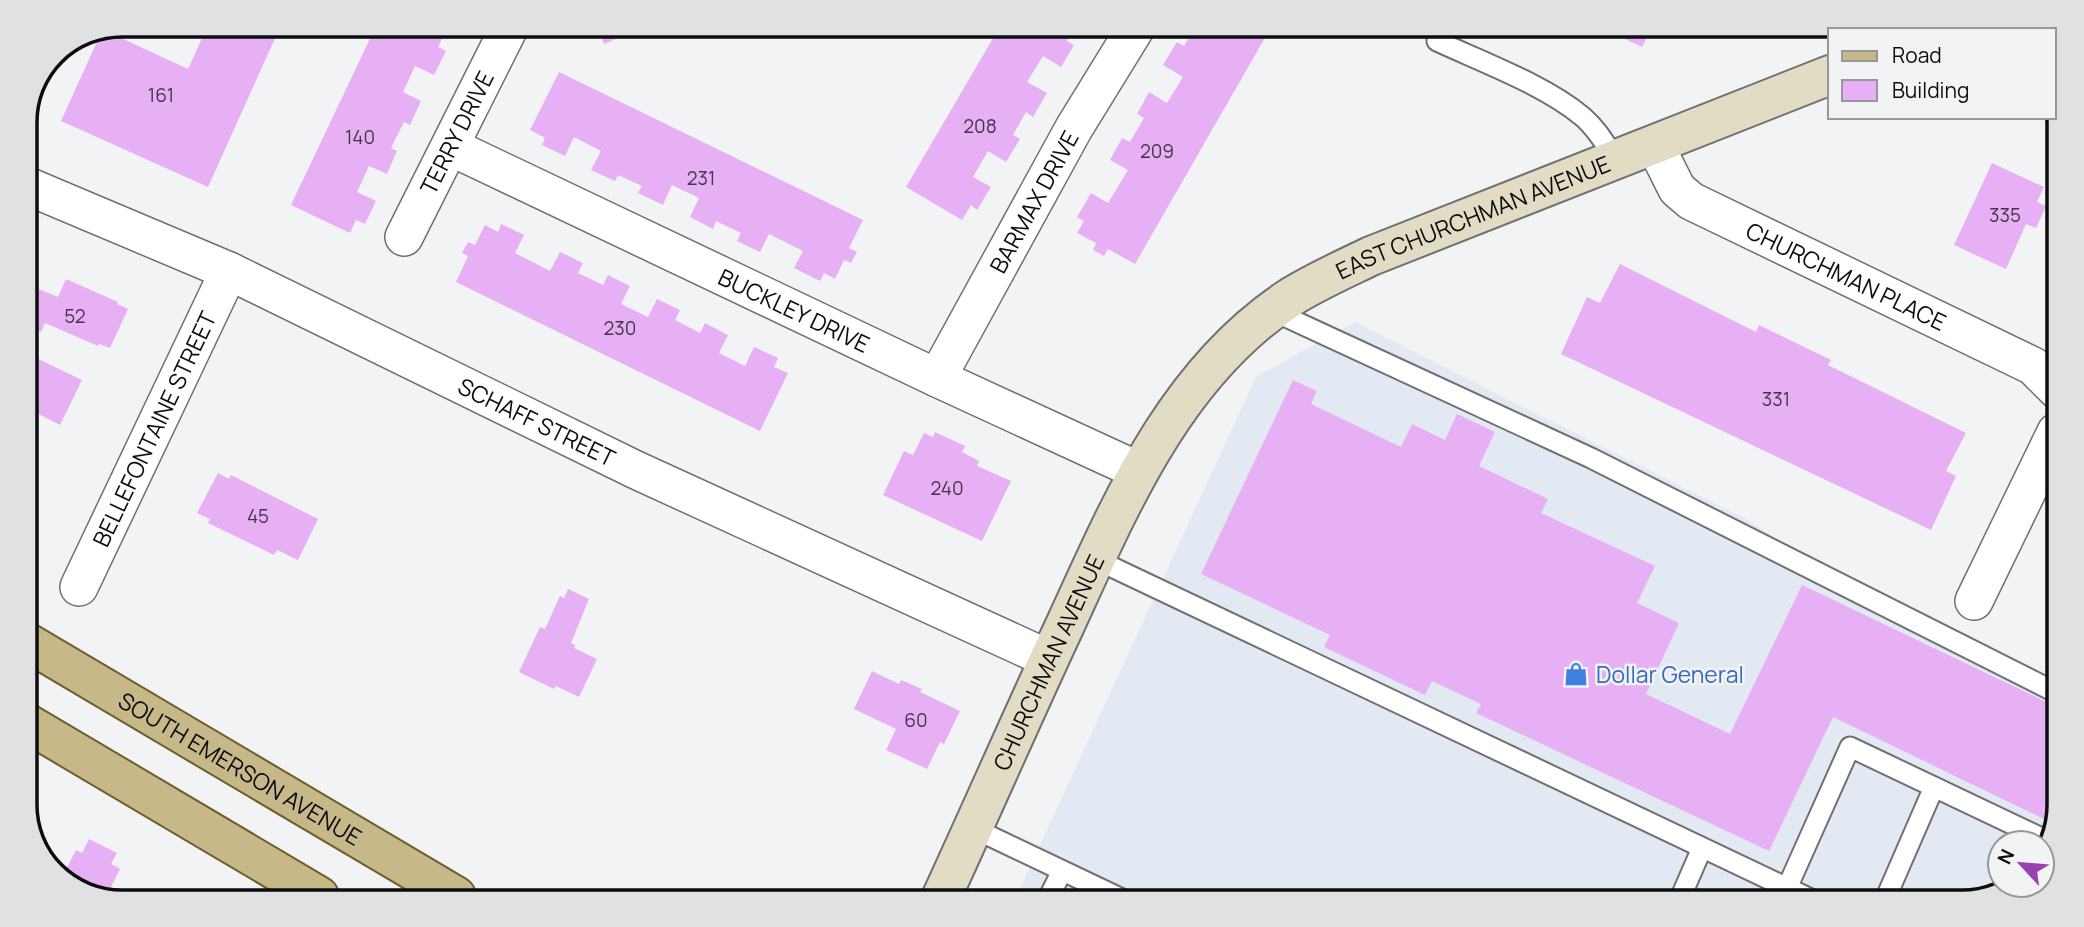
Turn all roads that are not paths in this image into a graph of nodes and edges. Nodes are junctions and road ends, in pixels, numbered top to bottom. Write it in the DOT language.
graph roads {
  1 [pos="505,37"];
  2 [pos="1130,37"];
  3 [pos="1437,41"];
  4 [pos="1828,76"];
  5 [pos="1656,145"];
  6 [pos="450,147"];
  7 [pos="1616,160"];
  8 [pos="37,190"];
  9 [pos="404,237"];
  10 [pos="229,271"];
  11 [pos="1273,311"];
  12 [pos="937,378"];
  13 [pos="2047,379"];
  14 [pos="1163,430"];
  15 [pos="2047,451"];
  16 [pos="1139,471"];
  17 [pos="1095,559"];
  18 [pos="79,587"];
  19 [pos="1974,601"];
  20 [pos="37,648"];
  21 [pos="1049,659"];
  22 [pos="2047,688"];
  23 [pos="37,729"];
  24 [pos="1934,787"];
  25 [pos="973,828"];
  26 [pos="2017,829"];
  27 [pos="1702,848"];
  28 [pos="1062,871"];
  29 [pos="1787,888"];
  30 [pos="309,890"];
  31 [pos="446,890"];
  32 [pos="951,890"];
  33 [pos="1052,890"];
  34 [pos="1103,890"];
  35 [pos="1684,890"];
  36 [pos="1791,890"];
  37 [pos="1889,890"];
  1 -- 6 [label="street, TERRY DRIVE"];
  2 -- 12 [label="street, BARMAX DRIVE"];
  3 -- 7 [label="lane"];
  4 -- 5 [label="street, EAST CHURCHMAN AVENUE"];
  5 -- 7 [label="street, EAST CHURCHMAN AVENUE"];
  5 -- 13 [label="street, CHURCHMAN PLACE"];
  6 -- 9 [label="street, TERRY DRIVE"];
  6 -- 12 [label="street, BUCKLEY DRIVE"];
  7 -- 11 [label="street, EAST CHURCHMAN AVENUE"];
  8 -- 10 [label="street, SCHAFF STREET"];
  10 -- 18 [label="street, BELLEFONTAINE STREET"];
  10 -- 21 [label="street, SCHAFF STREET"];
  11 -- 14 [label="street, EAST CHURCHMAN AVENUE"];
  11 -- 22 [label="lane"];
  12 -- 16 [label="street, BUCKLEY DRIVE"];
  14 -- 16 [label="street, CHURCHMAN AVENUE"];
  15 -- 19 [label="street"];
  16 -- 17 [label="street, CHURCHMAN AVENUE"];
  17 -- 21 [label="street, CHURCHMAN AVENUE"];
  17 -- 27 [label="lane"];
  20 -- 31 [label="main road, SOUTH EMERSON AVENUE"];
  21 -- 25 [label="street, CHURCHMAN AVENUE"];
  23 -- 30 [label="main road"];
  24 -- 26 [label="lane"];
  24 -- 29 [label="lane"];
  24 -- 37 [label="lane"];
  25 -- 28 [label="lane"];
  25 -- 32 [label="street, CHURCHMAN AVENUE"];
  27 -- 29 [label="lane"];
  27 -- 35 [label="lane"];
  28 -- 33 [label="lane"];
  28 -- 34 [label="lane"];
  29 -- 36 [label="lane"];
}
